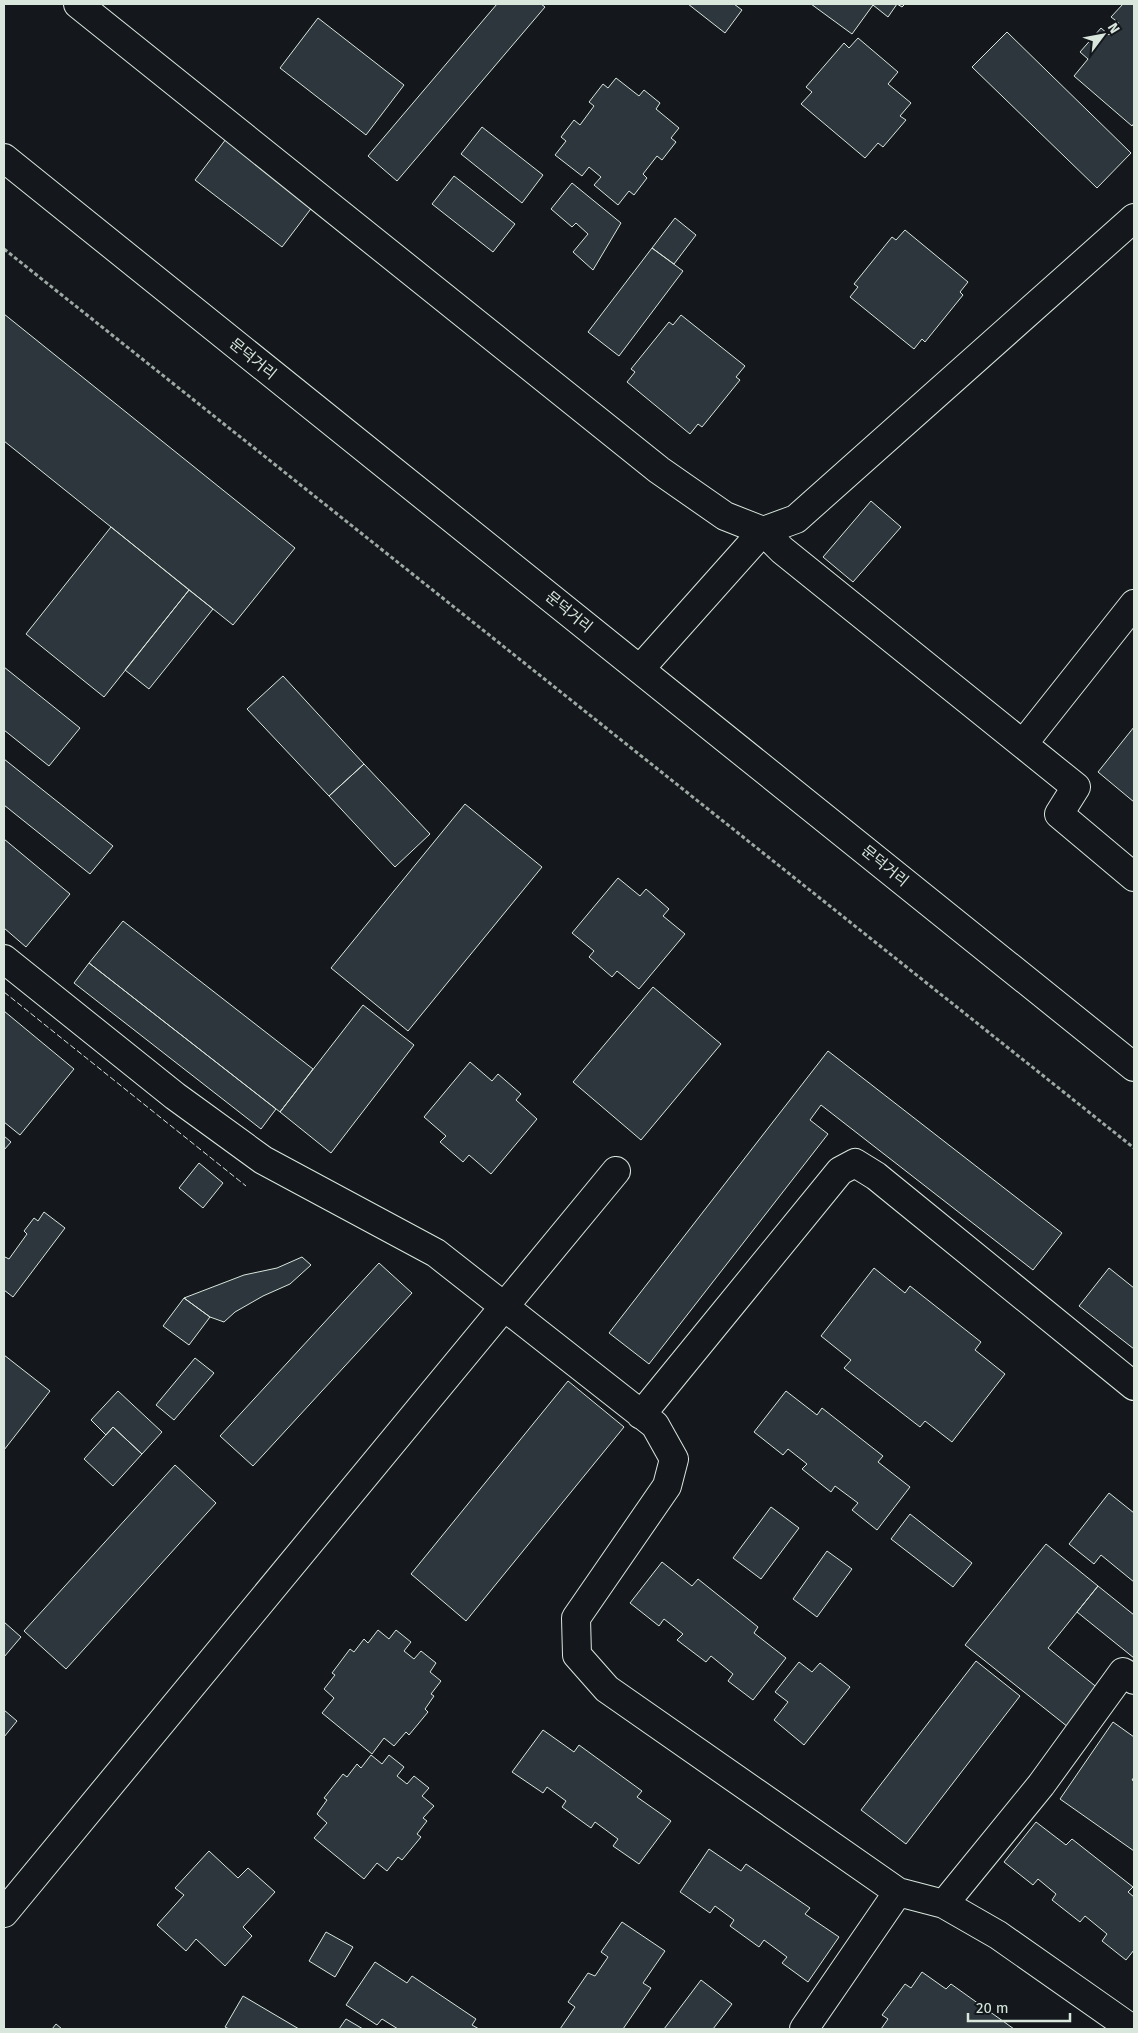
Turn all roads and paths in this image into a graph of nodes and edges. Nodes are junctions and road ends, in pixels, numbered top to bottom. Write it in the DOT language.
graph roads {
  1 [pos="78,4"];
  2 [pos="4,158"];
  3 [pos="1134,218"];
  4 [pos="4,249"];
  5 [pos="764,531"];
  6 [pos="1134,604"];
  7 [pos="640,669"];
  8 [pos="1023,744"];
  9 [pos="1134,878"];
  10 [pos="4,959"];
  11 [pos="1134,1067"];
  12 [pos="1134,1148"];
  13 [pos="616,1171"];
  14 [pos="503,1308"];
  15 [pos="1134,1386"];
  16 [pos="641,1415"];
  17 [pos="1134,1680"];
  18 [pos="898,1892"];
  19 [pos="944,1904"];
  20 [pos="4,1913"];
  21 [pos="804,2029"];
  22 [pos="1132,2029"];
  1 -- 5 [label="street"];
  2 -- 7 [label="street, 문덕거리"];
  3 -- 5 [label="street"];
  4 -- 12 [label="path"];
  5 -- 7 [label="street"];
  5 -- 8 [label="street"];
  6 -- 8 [label="street"];
  7 -- 11 [label="street, 문덕거리"];
  8 -- 9 [label="street"];
  10 -- 14 [label="street"];
  13 -- 14 [label="street"];
  14 -- 16 [label="street"];
  14 -- 20 [label="street"];
  15 -- 16 [label="street"];
  16 -- 18 [label="street"];
  17 -- 19 [label="street"];
  18 -- 19 [label="street"];
  18 -- 21 [label="street"];
  19 -- 22 [label="street"];
}
